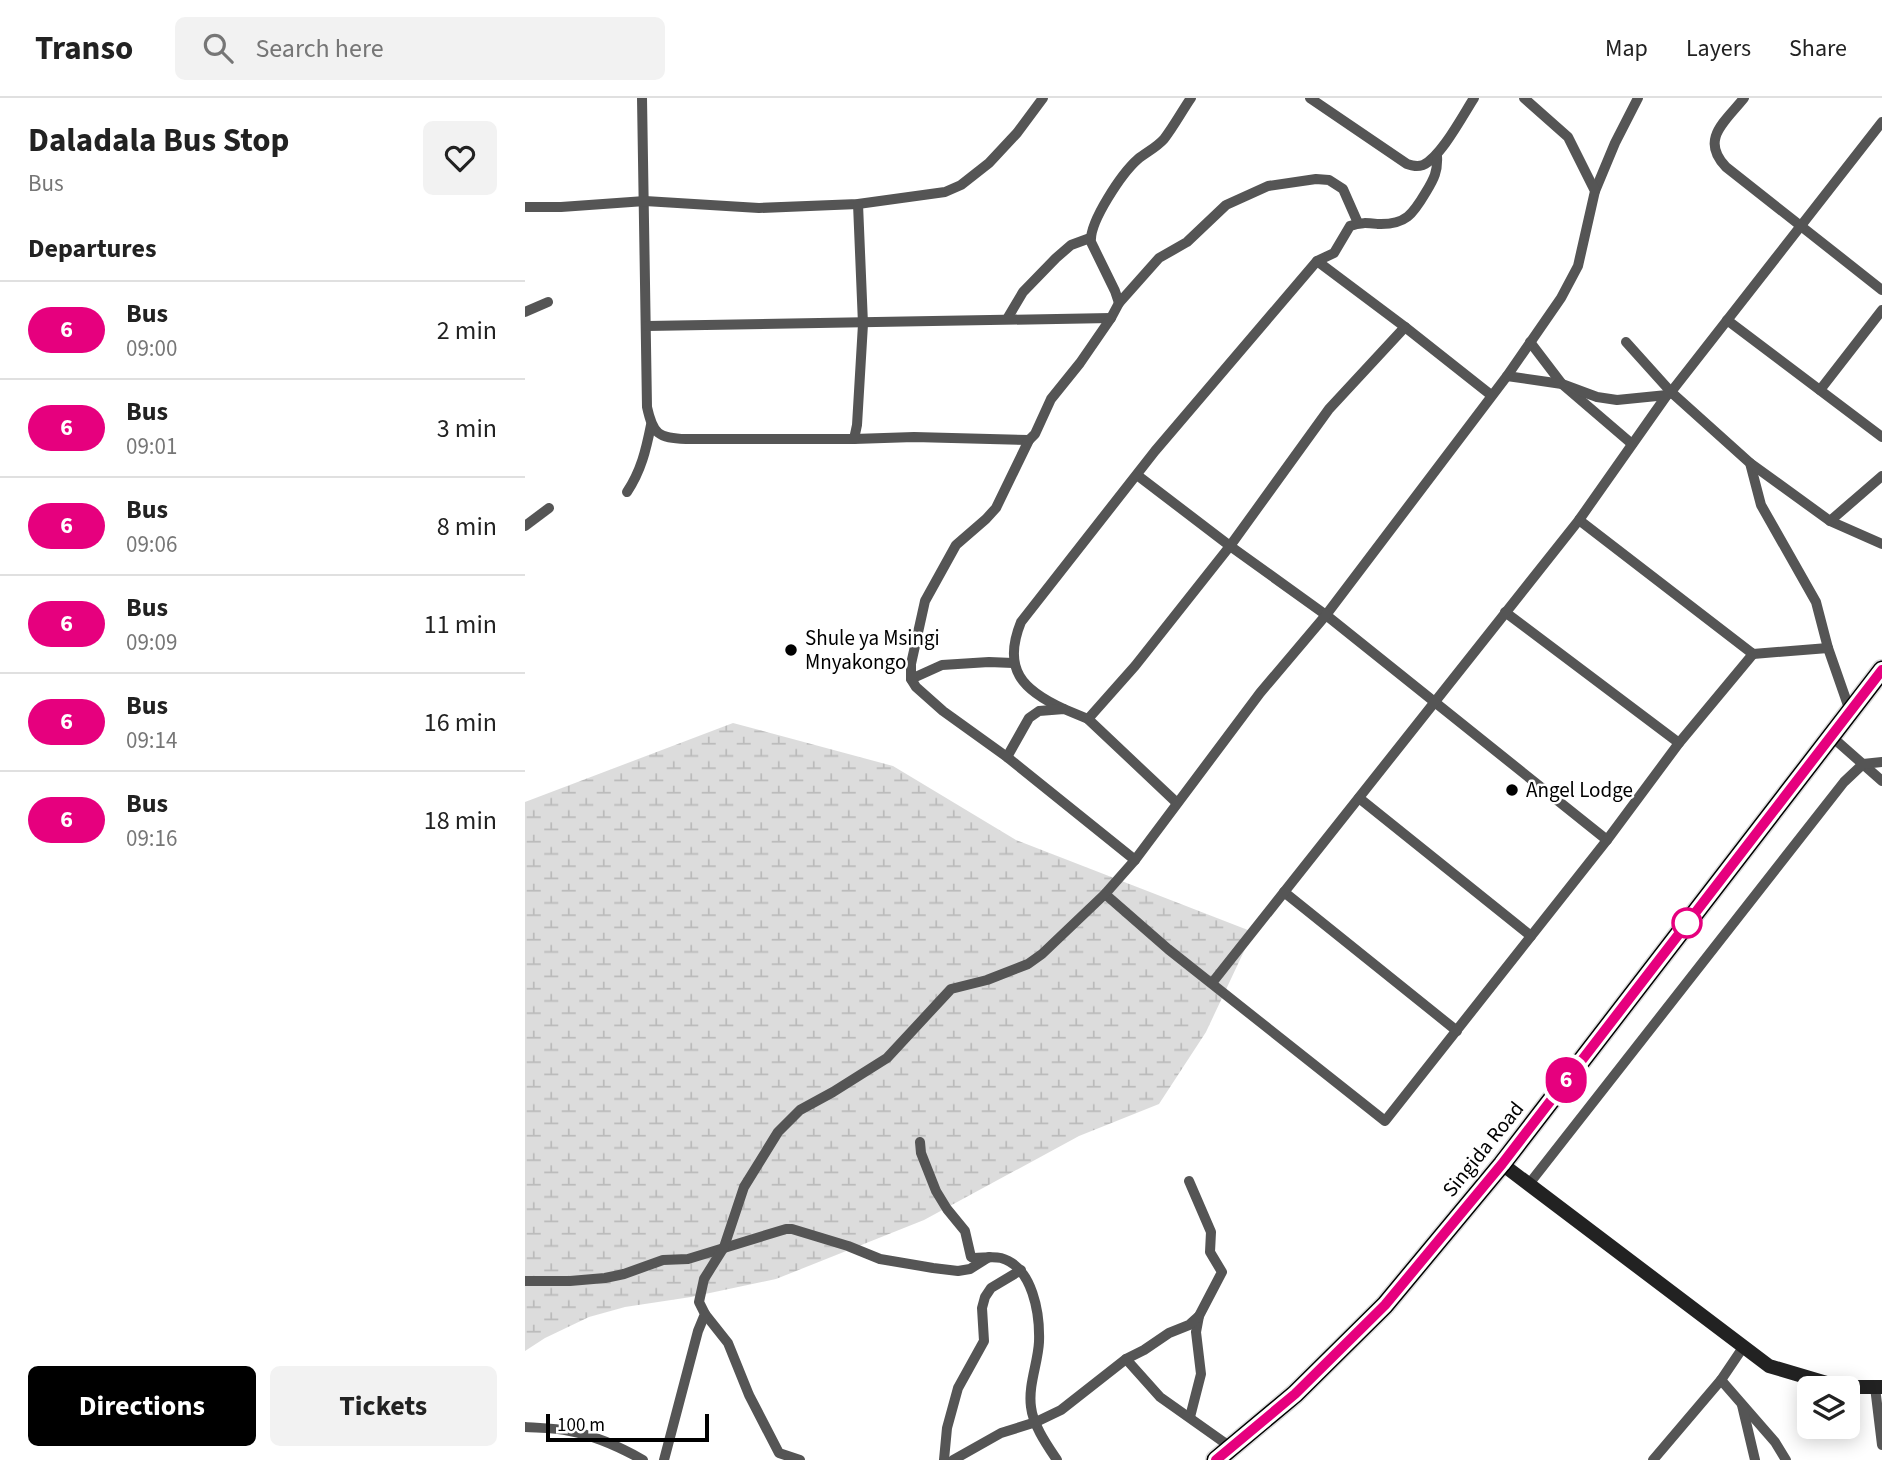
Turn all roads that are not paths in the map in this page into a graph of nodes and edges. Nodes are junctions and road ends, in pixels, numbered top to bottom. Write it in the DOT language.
graph roads {
  1 [pos="642,98"];
  2 [pos="1043,98"];
  3 [pos="1191,98"];
  4 [pos="1310,98"];
  5 [pos="1332,98"];
  6 [pos="1474,98"];
  7 [pos="1524,98"];
  8 [pos="1638,98"];
  9 [pos="1745,98"];
  10 [pos="1324,109"];
  11 [pos="1882,122"];
  12 [pos="1437,156"];
  13 [pos="1595,191"];
  14 [pos="645,201"];
  15 [pos="857,204"];
  16 [pos="525,207"];
  17 [pos="1358,223"];
  18 [pos="1801,225"];
  19 [pos="1090,237"];
  20 [pos="1317,261"];
  21 [pos="1882,290"];
  22 [pos="548,302"];
  23 [pos="1119,303"];
  24 [pos="1882,310"];
  25 [pos="525,312"];
  26 [pos="1111,318"];
  27 [pos="1007,319"];
  28 [pos="1727,320"];
  29 [pos="863,324"];
  30 [pos="647,326"];
  31 [pos="1405,327"];
  32 [pos="1530,342"];
  33 [pos="1626,342"];
  34 [pos="1507,376"];
  35 [pos="1562,384"];
  36 [pos="1820,390"];
  37 [pos="1669,393"];
  38 [pos="1491,395"];
  39 [pos="651,425"];
  40 [pos="1882,438"];
  41 [pos="854,439"];
  42 [pos="1029,440"];
  43 [pos="1632,444"];
  44 [pos="1750,463"];
  45 [pos="1137,475"];
  46 [pos="1882,476"];
  47 [pos="627,492"];
  48 [pos="549,508"];
  49 [pos="1579,520"];
  50 [pos="1830,522"];
  51 [pos="525,526"];
  52 [pos="1882,544"];
  53 [pos="1230,546"];
  54 [pos="1505,612"];
  55 [pos="1326,615"];
  56 [pos="1828,648"];
  57 [pos="1753,654"];
  58 [pos="1013,663"];
  59 [pos="1882,670"];
  60 [pos="911,679"];
  61 [pos="1435,702"];
  62 [pos="1064,709"];
  63 [pos="1850,711"];
  64 [pos="1089,719"];
  65 [pos="1831,736"];
  66 [pos="1679,743"];
  67 [pos="1007,757"];
  68 [pos="1882,762"];
  69 [pos="1863,764"];
  70 [pos="1882,780"];
  71 [pos="1359,798"];
  72 [pos="1177,803"];
  73 [pos="1607,840"];
  74 [pos="1135,860"];
  75 [pos="1284,892"];
  76 [pos="1105,894"];
  77 [pos="1531,936"];
  78 [pos="1212,983"];
  79 [pos="1457,1031"];
  80 [pos="920,1142"];
  81 [pos="1502,1164"];
  82 [pos="1189,1181"];
  83 [pos="1529,1184"];
  84 [pos="724,1247"];
  85 [pos="989,1257"];
  86 [pos="1021,1270"];
  87 [pos="525,1281"];
  88 [pos="705,1314"];
  89 [pos="1199,1316"];
  90 [pos="1744,1346"];
  91 [pos="1126,1359"];
  92 [pos="1721,1380"];
  93 [pos="1878,1387"];
  94 [pos="1742,1403"];
  95 [pos="1190,1418"];
  96 [pos="1036,1422"];
  97 [pos="525,1427"];
  98 [pos="1882,1445"];
  99 [pos="1224,1454"];
  100 [pos="643,1460"];
  101 [pos="664,1460"];
  102 [pos="800,1460"];
  103 [pos="944,1460"];
  104 [pos="953,1460"];
  105 [pos="1057,1460"];
  106 [pos="1653,1460"];
  107 [pos="1755,1460"];
  108 [pos="1786,1460"];
  1 -- 14 [label="street"];
  2 -- 15 [label="street"];
  3 -- 19 [label="street"];
  4 -- 10 [label="street"];
  5 -- 10 [label="street"];
  6 -- 12 [label="street"];
  7 -- 13 [label="street"];
  8 -- 13 [label="street"];
  9 -- 18 [label="street"];
  10 -- 12 [label="street"];
  11 -- 18 [label="street"];
  12 -- 17 [label="street"];
  13 -- 32 [label="street"];
  14 -- 15 [label="street"];
  14 -- 16 [label="street"];
  14 -- 30 [label="street"];
  15 -- 29 [label="street"];
  17 -- 20 [label="street"];
  17 -- 23 [label="street"];
  18 -- 21 [label="street"];
  18 -- 28 [label="street"];
  19 -- 23 [label="street"];
  19 -- 27 [label="street"];
  20 -- 31 [label="street"];
  20 -- 45 [label="street"];
  22 -- 25 [label="street"];
  23 -- 26 [label="street"];
  24 -- 36 [label="street"];
  26 -- 27 [label="street"];
  26 -- 42 [label="street"];
  27 -- 29 [label="street"];
  28 -- 36 [label="street"];
  28 -- 37 [label="street"];
  29 -- 30 [label="street"];
  29 -- 41 [label="street"];
  30 -- 39 [label="street"];
  31 -- 38 [label="street"];
  31 -- 53 [label="street"];
  32 -- 34 [label="street"];
  32 -- 35 [label="street"];
  33 -- 37 [label="street"];
  34 -- 35 [label="street"];
  34 -- 38 [label="street"];
  35 -- 37 [label="street"];
  35 -- 43 [label="street"];
  36 -- 40 [label="street"];
  37 -- 43 [label="street"];
  37 -- 44 [label="street"];
  38 -- 55 [label="street"];
  39 -- 41 [label="street"];
  39 -- 47 [label="street"];
  41 -- 42 [label="street"];
  42 -- 60 [label="street"];
  43 -- 49 [label="street"];
  44 -- 50 [label="street"];
  44 -- 56 [label="street"];
  45 -- 53 [label="street"];
  45 -- 58 [label="street"];
  46 -- 50 [label="street"];
  48 -- 51 [label="street"];
  49 -- 54 [label="street"];
  49 -- 57 [label="street"];
  50 -- 52 [label="street"];
  53 -- 55 [label="street"];
  53 -- 64 [label="street"];
  54 -- 61 [label="street"];
  54 -- 66 [label="street"];
  55 -- 61 [label="street"];
  55 -- 72 [label="street"];
  56 -- 57 [label="street"];
  56 -- 63 [label="street"];
  57 -- 66 [label="street"];
  58 -- 60 [label="street"];
  58 -- 62 [label="street"];
  59 -- 63 [label="highway, Singida Road"];
  60 -- 67 [label="street"];
  61 -- 71 [label="street"];
  61 -- 73 [label="street"];
  62 -- 64 [label="street"];
  62 -- 67 [label="street"];
  63 -- 65 [label="highway, Singida Road"];
  64 -- 72 [label="street"];
  65 -- 69 [label="street"];
  65 -- 81 [label="highway, Singida Road"];
  66 -- 73 [label="street"];
  67 -- 74 [label="street"];
  68 -- 69 [label="street"];
  69 -- 70 [label="street"];
  69 -- 83 [label="street"];
  71 -- 75 [label="street"];
  71 -- 77 [label="street"];
  72 -- 74 [label="street"];
  73 -- 77 [label="street"];
  74 -- 76 [label="street"];
  75 -- 78 [label="street"];
  75 -- 79 [label="street"];
  76 -- 78 [label="street"];
  76 -- 84 [label="street"];
  77 -- 79 [label="street"];
  78 -- 79 [label="street"];
  80 -- 85 [label="street"];
  81 -- 83 [label="street"];
  81 -- 99 [label="highway, Singida Road"];
  82 -- 89 [label="street"];
  83 -- 90 [label="street"];
  84 -- 85 [label="street"];
  84 -- 87 [label="street"];
  84 -- 88 [label="street"];
  85 -- 86 [label="street"];
  86 -- 96 [label="street"];
  86 -- 103 [label="street"];
  88 -- 101 [label="street"];
  88 -- 102 [label="street"];
  89 -- 91 [label="street"];
  89 -- 95 [label="street"];
  90 -- 92 [label="street"];
  90 -- 93 [label="street"];
  91 -- 95 [label="street"];
  91 -- 96 [label="street"];
  92 -- 94 [label="street"];
  92 -- 106 [label="street"];
  93 -- 98 [label="street"];
  94 -- 107 [label="street"];
  94 -- 108 [label="street"];
  95 -- 99 [label="street"];
  96 -- 104 [label="street"];
  96 -- 105 [label="street"];
  97 -- 100 [label="street"];
}
